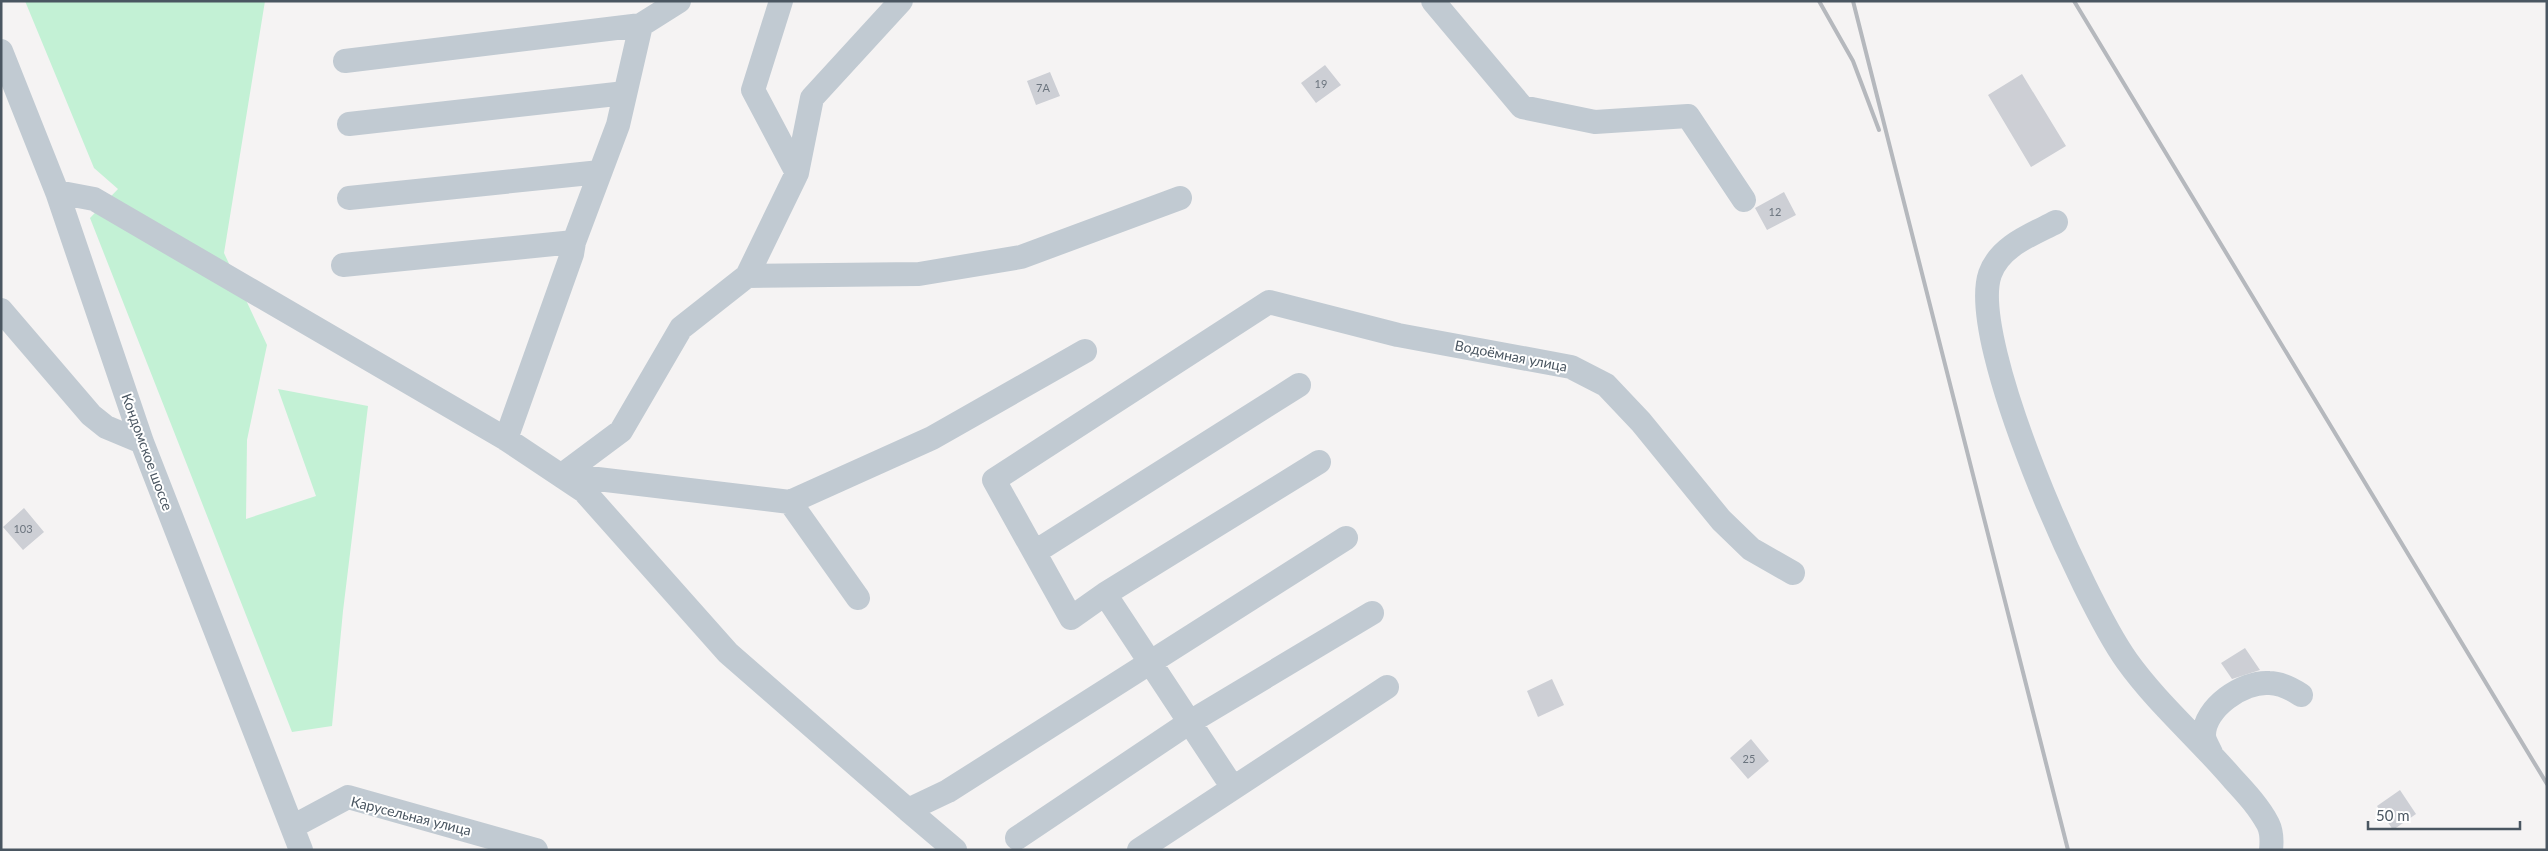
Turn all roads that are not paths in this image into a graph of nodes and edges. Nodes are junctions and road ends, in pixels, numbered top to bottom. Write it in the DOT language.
graph roads {
  1 [pos="679,1"];
  2 [pos="781,1"];
  3 [pos="1433,1"];
  4 [pos="900,2"];
  5 [pos="641,25"];
  6 [pos="1,52"];
  7 [pos="345,61"];
  8 [pos="625,93"];
  9 [pos="349,124"];
  10 [pos="600,172"];
  11 [pos="797,173"];
  12 [pos="58,192"];
  13 [pos="349,198"];
  14 [pos="1180,198"];
  15 [pos="1744,200"];
  16 [pos="2056,222"];
  17 [pos="574,242"];
  18 [pos="343,265"];
  19 [pos="747,276"];
  20 [pos="1,310"];
  21 [pos="1086,351"];
  22 [pos="1299,385"];
  23 [pos="506,439"];
  24 [pos="142,442"];
  25 [pos="1319,462"];
  26 [pos="562,475"];
  27 [pos="790,502"];
  28 [pos="1346,538"];
  29 [pos="1035,552"];
  30 [pos="1794,573"];
  31 [pos="1105,594"];
  32 [pos="858,598"];
  33 [pos="1372,612"];
  34 [pos="1151,663"];
  35 [pos="1387,687"];
  36 [pos="2301,695"];
  37 [pos="1190,722"];
  38 [pos="2211,754"];
  39 [pos="1233,788"];
  40 [pos="908,810"];
  41 [pos="292,827"];
  42 [pos="1016,838"];
  43 [pos="301,850"];
  44 [pos="536,850"];
  45 [pos="955,850"];
  46 [pos="1139,850"];
  47 [pos="2271,850"];
  1 -- 5 [label="street"];
  2 -- 11 [label="street"];
  3 -- 15 [label="street"];
  4 -- 11 [label="street"];
  5 -- 7 [label="street"];
  5 -- 8 [label="street"];
  6 -- 12 [label="street, Кондомское шоссе"];
  8 -- 9 [label="street"];
  8 -- 10 [label="street"];
  10 -- 13 [label="street"];
  10 -- 17 [label="street"];
  11 -- 19 [label="street"];
  12 -- 23 [label="street"];
  12 -- 24 [label="street, Кондомское шоссе"];
  14 -- 19 [label="street"];
  16 -- 38 [label="street"];
  17 -- 18 [label="street"];
  17 -- 23 [label="street"];
  19 -- 26 [label="street"];
  20 -- 24 [label="street"];
  21 -- 27 [label="street"];
  22 -- 29 [label="street"];
  23 -- 26 [label="street"];
  24 -- 41 [label="street, Кондомское шоссе"];
  25 -- 31 [label="street"];
  26 -- 27 [label="street"];
  26 -- 40 [label="street"];
  27 -- 32 [label="street"];
  28 -- 34 [label="street"];
  29 -- 30 [label="street, Водоёмная улица"];
  29 -- 31 [label="street"];
  31 -- 34 [label="street"];
  33 -- 37 [label="street"];
  34 -- 37 [label="street"];
  34 -- 40 [label="street"];
  35 -- 39 [label="street"];
  36 -- 38 [label="street"];
  37 -- 39 [label="street"];
  37 -- 42 [label="street"];
  38 -- 47 [label="street"];
  39 -- 46 [label="street"];
  40 -- 45 [label="street"];
  41 -- 43 [label="street, Кондомское шоссе"];
  41 -- 44 [label="street, Карусельная улица"];
}
